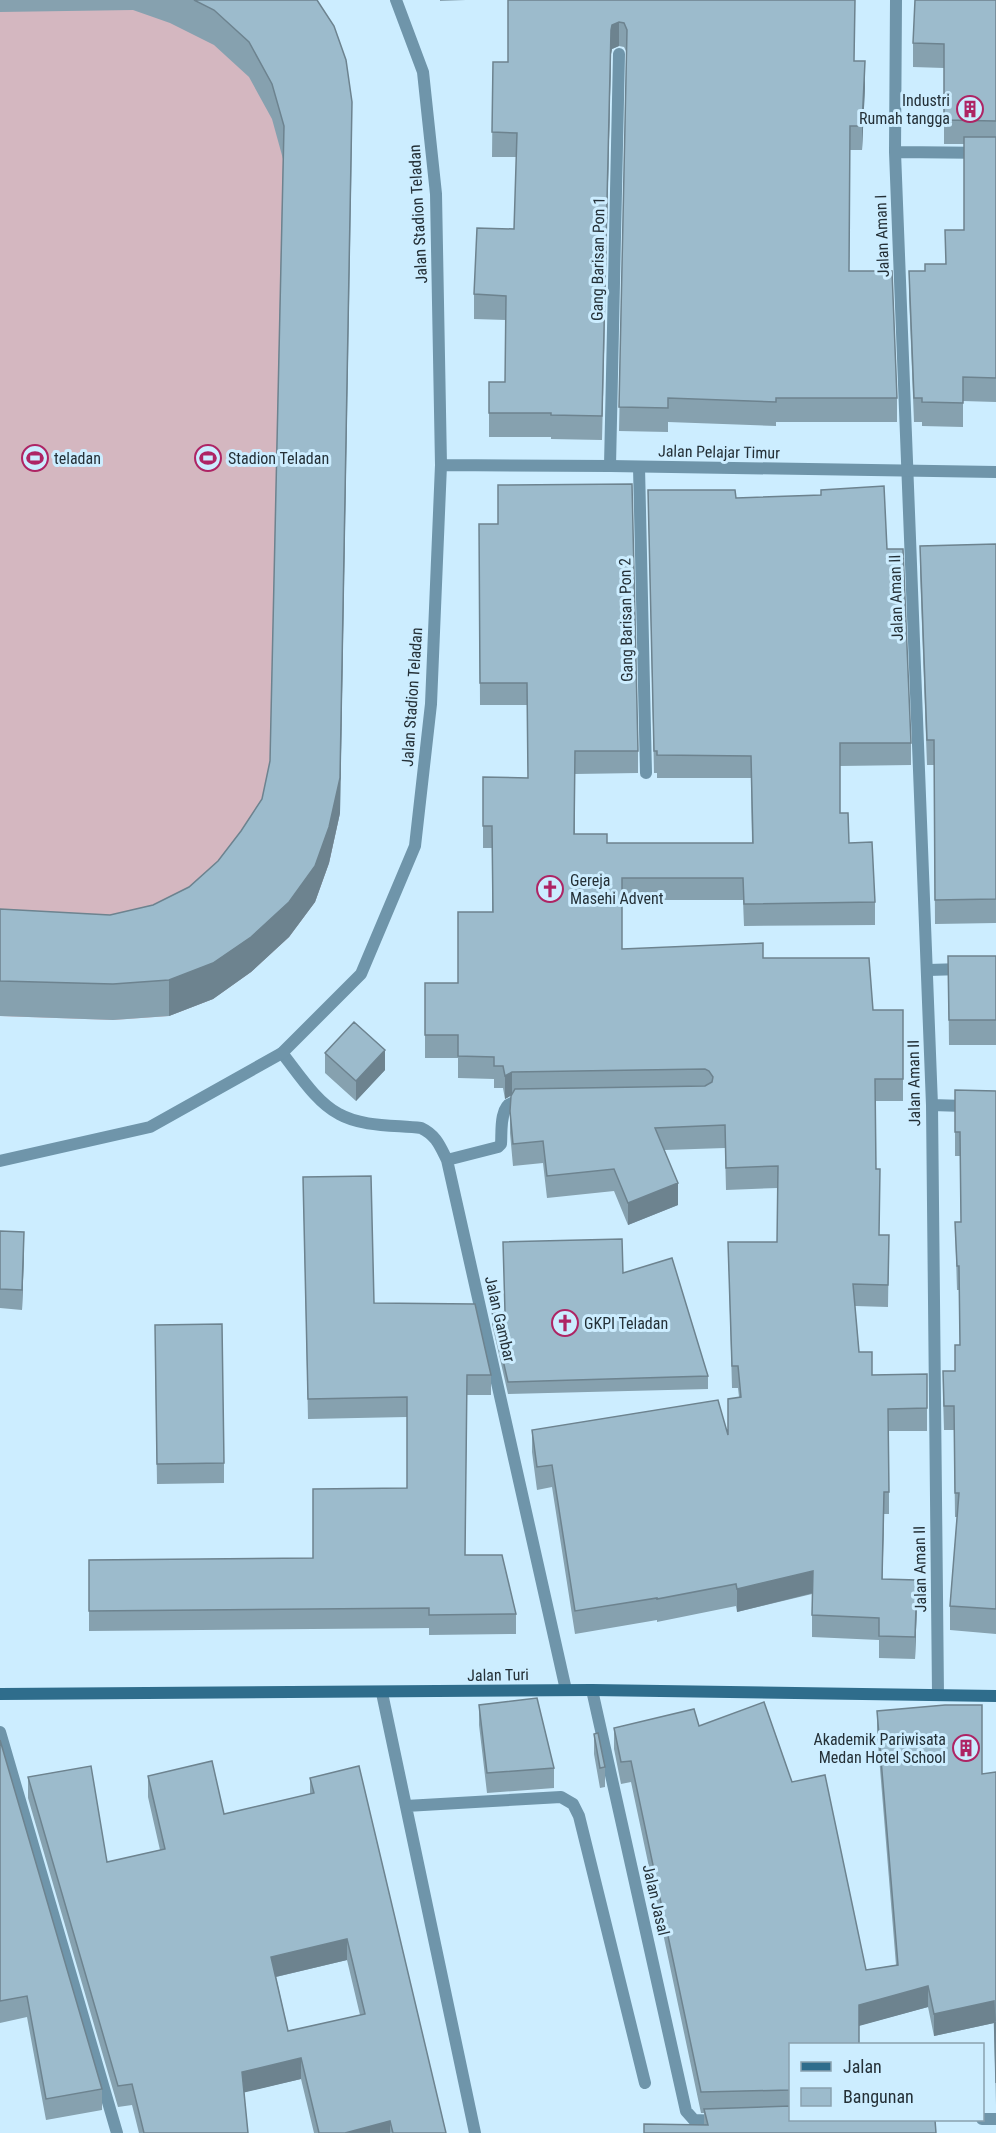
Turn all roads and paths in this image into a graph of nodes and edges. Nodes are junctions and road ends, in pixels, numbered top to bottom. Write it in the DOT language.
graph roads {
  1 [pos="396,0"];
  2 [pos="896,0"];
  3 [pos="619,54"];
  4 [pos="895,152"];
  5 [pos="996,153"];
  6 [pos="441,465"];
  7 [pos="610,466"];
  8 [pos="639,467"];
  9 [pos="907,471"];
  10 [pos="996,472"];
  11 [pos="646,773"];
  12 [pos="996,968"];
  13 [pos="928,970"];
  14 [pos="282,1053"];
  15 [pos="535,1102"];
  16 [pos="932,1105"];
  17 [pos="996,1107"];
  18 [pos="447,1160"];
  19 [pos="0,1161"];
  20 [pos="566,1690"];
  21 [pos="592,1690"];
  22 [pos="382,1693"];
  23 [pos="0,1694"];
  24 [pos="938,1695"];
  25 [pos="996,1696"];
  26 [pos="0,1732"];
  27 [pos="406,1806"];
  28 [pos="645,2083"];
  29 [pos="734,2121"];
  30 [pos="117,2133"];
  31 [pos="475,2133"];
  1 -- 6 [label="street, Jalan Stadion Teladan"];
  2 -- 4 [label="street, Jalan Aman I"];
  3 -- 7 [label="street, Gang Barisan Pon 1"];
  4 -- 5 [label="street"];
  4 -- 9 [label="street, Jalan Aman I"];
  6 -- 7 [label="street, Jalan Pelajar Timur"];
  6 -- 14 [label="street, Jalan Stadion Teladan"];
  7 -- 8 [label="street, Jalan Pelajar Timur"];
  8 -- 9 [label="street, Jalan Pelajar Timur"];
  8 -- 11 [label="street, Gang Barisan Pon 2"];
  9 -- 10 [label="street, Jalan Pelajar Timur"];
  9 -- 13 [label="street, Jalan Aman II"];
  12 -- 13 [label="street"];
  13 -- 16 [label="street, Jalan Aman II"];
  14 -- 18 [label="street, Jalan Gambar"];
  14 -- 19 [label="street, Jalan Stadion Teladan"];
  15 -- 18 [label="street"];
  16 -- 17 [label="street"];
  16 -- 24 [label="street, Jalan Aman II"];
  18 -- 20 [label="street, Jalan Gambar"];
  20 -- 21 [label="main road, Jalan Turi"];
  20 -- 22 [label="main road, Jalan Turi"];
  21 -- 24 [label="main road, Jalan Turi"];
  21 -- 29 [label="street, Jalan Jasal"];
  22 -- 23 [label="main road, Jalan Turi"];
  22 -- 27 [label="street"];
  24 -- 25 [label="main road, Jalan Turi"];
  26 -- 30 [label="street"];
  27 -- 28 [label="street"];
  27 -- 31 [label="street"];
}
